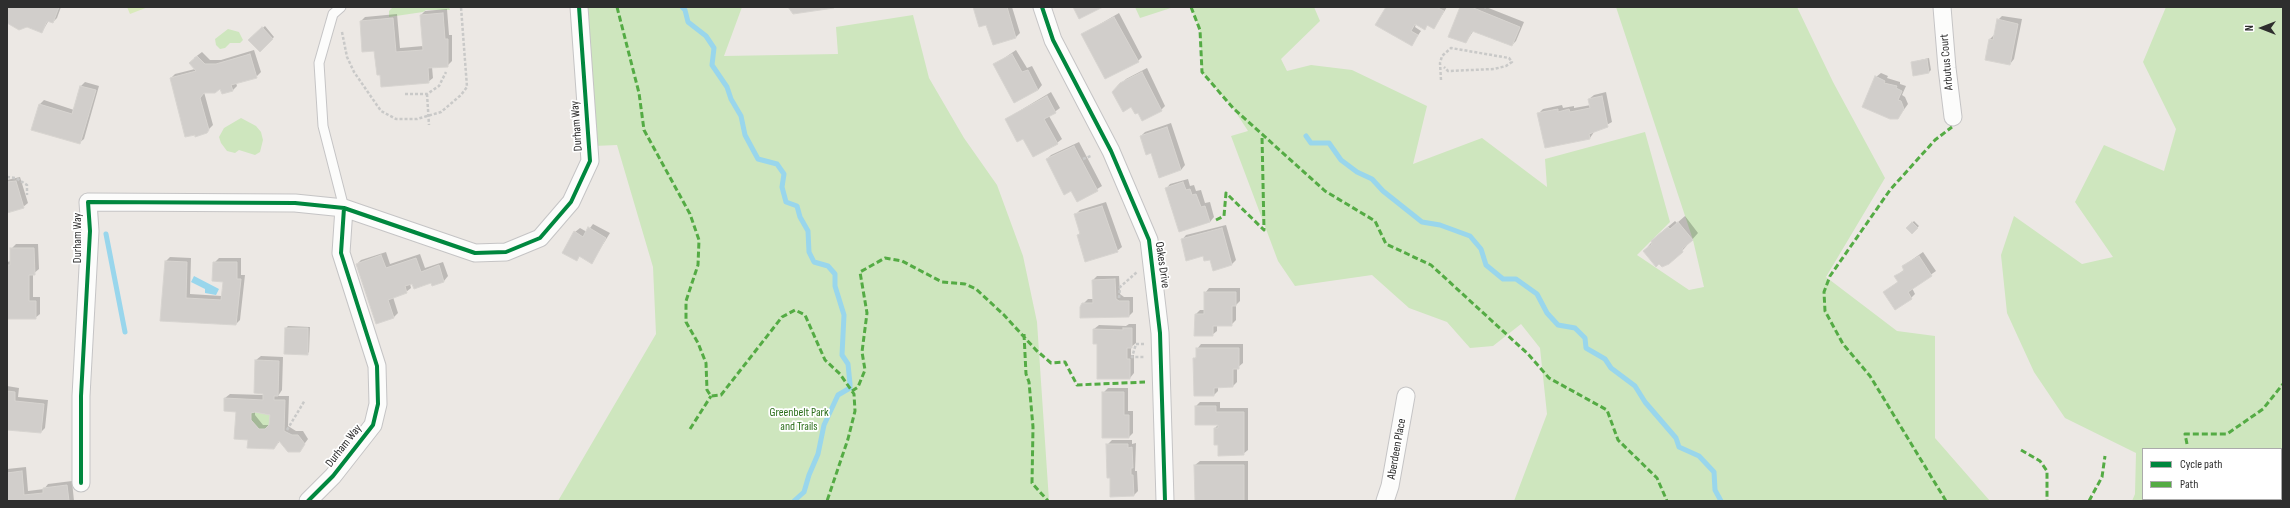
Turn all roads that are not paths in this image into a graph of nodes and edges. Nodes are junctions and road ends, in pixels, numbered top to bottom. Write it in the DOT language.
graph roads {
  1 [pos="341,7"];
  2 [pos="579,7"];
  3 [pos="1042,7"];
  4 [pos="1942,7"];
  5 [pos="1953,117"];
  6 [pos="344,208"];
  7 [pos="1406,396"];
  8 [pos="81,483"];
  9 [pos="308,501"];
  10 [pos="1165,501"];
  11 [pos="1385,501"];
  1 -- 6 [label="lane"];
  2 -- 6 [label="street, Durham Way"];
  3 -- 10 [label="street, Oakes Drive"];
  4 -- 5 [label="street, Arbutus Court"];
  6 -- 8 [label="street, Durham Way"];
  6 -- 9 [label="street, Durham Way"];
  7 -- 11 [label="street, Aberdeen Place"];
}
